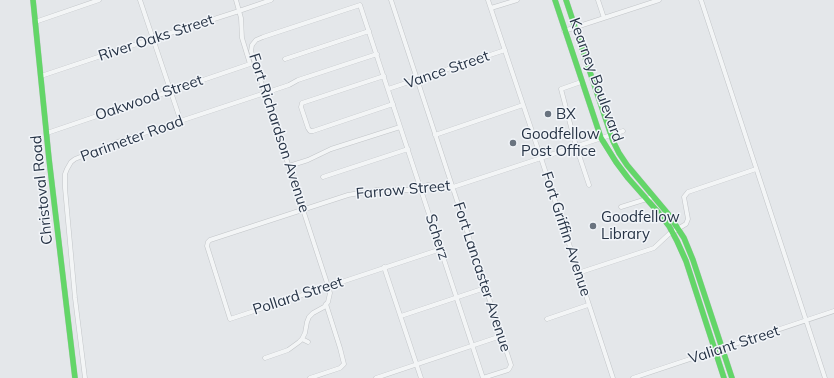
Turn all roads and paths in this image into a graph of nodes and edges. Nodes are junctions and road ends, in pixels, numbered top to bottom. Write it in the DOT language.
graph roads {
  1 [pos="33,0"];
  2 [pos="99,0"];
  3 [pos="140,0"];
  4 [pos="236,0"];
  5 [pos="271,0"];
  6 [pos="391,0"];
  7 [pos="488,0"];
  8 [pos="517,0"];
  9 [pos="554,0"];
  10 [pos="566,0"];
  11 [pos="598,0"];
  12 [pos="659,0"];
  13 [pos="701,0"];
  14 [pos="360,5"];
  15 [pos="491,8"];
  16 [pos="239,11"];
  17 [pos="604,18"];
  18 [pos="35,22"];
  19 [pos="575,27"];
  20 [pos="369,31"];
  21 [pos="564,31"];
  22 [pos="152,38"];
  23 [pos="505,50"];
  24 [pos="377,54"];
  25 [pos="285,59"];
  26 [pos="41,76"];
  27 [pos="384,76"];
  28 [pos="592,79"];
  29 [pos="417,80"];
  30 [pos="582,82"];
  31 [pos="388,89"];
  32 [pos="171,91"];
  33 [pos="264,93"];
  34 [pos="393,104"];
  35 [pos="523,105"];
  36 [pos="179,116"];
  37 [pos="400,127"];
  38 [pos="623,131"];
  39 [pos="47,133"];
  40 [pos="435,135"];
  41 [pos="610,135"];
  42 [pos="601,138"];
  43 [pos="576,146"];
  44 [pos="408,149"];
  45 [pos="541,158"];
  46 [pos="289,166"];
  47 [pos="756,169"];
  48 [pos="323,177"];
  49 [pos="589,185"];
  50 [pos="420,187"];
  51 [pos="452,187"];
  52 [pos="653,196"];
  53 [pos="647,199"];
  54 [pos="621,207"];
  55 [pos="303,210"];
  56 [pos="678,229"];
  57 [pos="672,232"];
  58 [pos="207,244"];
  59 [pos="441,249"];
  60 [pos="384,267"];
  61 [pos="578,273"];
  62 [pos="328,286"];
  63 [pos="485,288"];
  64 [pos="457,298"];
  65 [pos="326,304"];
  66 [pos="588,305"];
  67 [pos="834,311"];
  68 [pos="401,316"];
  69 [pos="547,319"];
  70 [pos="806,321"];
  71 [pos="502,336"];
  72 [pos="302,339"];
  73 [pos="308,342"];
  74 [pos="472,346"];
  75 [pos="722,349"];
  76 [pos="715,351"];
  77 [pos="265,358"];
  78 [pos="417,365"];
  79 [pos="75,378"];
  80 [pos="85,378"];
  81 [pos="310,378"];
  82 [pos="376,378"];
  83 [pos="421,378"];
  84 [pos="483,378"];
  85 [pos="613,378"];
  86 [pos="633,378"];
  87 [pos="724,378"];
  88 [pos="732,378"];
  89 [pos="825,378"];
  1 -- 18 [label="street, Christoval Road"];
  2 -- 18 [label="street"];
  3 -- 22 [label="street"];
  4 -- 16 [label="street"];
  5 -- 16 [label="street, River Oaks Street"];
  6 -- 29 [label="street, Fort Lancaster Avenue"];
  7 -- 15 [label="street, Fort Griffin Avenue"];
  8 -- 15 [label="street"];
  9 -- 21 [label="street, Kearney Boulevard"];
  10 -- 19 [label="street, Kearney Boulevard"];
  11 -- 17 [label="street"];
  12 -- 17 [label="street"];
  13 -- 47 [label="street"];
  14 -- 20 [label="street, Scherz"];
  14 -- 33 [label="street, Fort Richardson Avenue"];
  15 -- 23 [label="street, Fort Griffin Avenue"];
  16 -- 22 [label="street, River Oaks Street"];
  16 -- 32 [label="street, Oakwood Street"];
  17 -- 19 [label="street"];
  18 -- 26 [label="street, Christoval Road"];
  19 -- 21 [label="street"];
  19 -- 28 [label="street, Kearney Boulevard"];
  20 -- 24 [label="street, Scherz"];
  20 -- 25 [label="street"];
  21 -- 30 [label="street, Kearney Boulevard"];
  22 -- 26 [label="street, River Oaks Street"];
  22 -- 32 [label="street"];
  23 -- 29 [label="street, Vance Street"];
  23 -- 35 [label="street, Fort Griffin Avenue"];
  24 -- 27 [label="street, Scherz"];
  24 -- 33 [label="street, Parimeter Road"];
  26 -- 39 [label="street, Christoval Road"];
  27 -- 31 [label="street, Scherz"];
  27 -- 34 [label="street"];
  28 -- 30 [label="street"];
  28 -- 41 [label="street, Kearney Boulevard"];
  29 -- 31 [label="street, Vance Street"];
  29 -- 40 [label="street, Fort Lancaster Avenue"];
  30 -- 42 [label="street, Kearney Boulevard"];
  30 -- 43 [label="street"];
  31 -- 34 [label="street, Scherz"];
  32 -- 36 [label="street"];
  32 -- 39 [label="street, Oakwood Street"];
  33 -- 46 [label="street, Fort Richardson Avenue"];
  33 -- 80 [label="street, Parimeter Road"];
  34 -- 37 [label="street, Scherz"];
  35 -- 40 [label="street"];
  35 -- 45 [label="street, Fort Griffin Avenue"];
  37 -- 44 [label="street, Scherz"];
  37 -- 46 [label="street"];
  38 -- 41 [label="street, Farrow Street"];
  39 -- 79 [label="street, Christoval Road"];
  40 -- 51 [label="street, Fort Lancaster Avenue"];
  41 -- 42 [label="street, Farrow Street"];
  41 -- 52 [label="street, Kearney Boulevard"];
  42 -- 43 [label="street, Farrow Street"];
  42 -- 53 [label="street, Kearney Boulevard"];
  43 -- 45 [label="street, Farrow Street"];
  43 -- 49 [label="street"];
  44 -- 48 [label="street"];
  44 -- 50 [label="street, Scherz"];
  45 -- 51 [label="street, Farrow Street"];
  45 -- 61 [label="street, Fort Griffin Avenue"];
  46 -- 55 [label="street, Fort Richardson Avenue"];
  47 -- 56 [label="street"];
  47 -- 70 [label="street"];
  50 -- 51 [label="street, Farrow Street"];
  50 -- 55 [label="street, Farrow Street"];
  50 -- 59 [label="street, Scherz"];
  51 -- 63 [label="street, Fort Lancaster Avenue"];
  52 -- 53 [label="street"];
  52 -- 56 [label="street, Kearney Boulevard"];
  53 -- 54 [label="street"];
  53 -- 57 [label="street, Kearney Boulevard"];
  55 -- 58 [label="street, Farrow Street"];
  55 -- 62 [label="street, Fort Richardson Avenue"];
  56 -- 57 [label="street"];
  56 -- 75 [label="street, Kearney Boulevard"];
  57 -- 61 [label="street"];
  57 -- 76 [label="street, Kearney Boulevard"];
  58 -- 62 [label="street, Pollard Street"];
  59 -- 60 [label="street, Pollard Street"];
  59 -- 64 [label="street, Scherz"];
  60 -- 62 [label="street, Pollard Street"];
  60 -- 68 [label="street"];
  61 -- 66 [label="street, Fort Griffin Avenue"];
  62 -- 65 [label="street"];
  63 -- 64 [label="street"];
  63 -- 71 [label="street, Fort Lancaster Avenue"];
  64 -- 68 [label="street"];
  64 -- 74 [label="street, Scherz"];
  65 -- 72 [label="street"];
  65 -- 81 [label="street"];
  66 -- 69 [label="street"];
  66 -- 85 [label="street, Fort Griffin Avenue"];
  67 -- 70 [label="street, Valiant Street"];
  68 -- 78 [label="street"];
  70 -- 75 [label="street, Valiant Street"];
  70 -- 89 [label="street"];
  71 -- 74 [label="street"];
  71 -- 84 [label="street, Fort Lancaster Avenue"];
  72 -- 73 [label="street"];
  72 -- 77 [label="street"];
  74 -- 78 [label="street"];
  74 -- 84 [label="street, Scherz"];
  75 -- 76 [label="street, Valiant Street"];
  75 -- 88 [label="street, Kearney Boulevard"];
  76 -- 86 [label="street, Valiant Street"];
  76 -- 87 [label="street, Kearney Boulevard"];
  78 -- 82 [label="street"];
  78 -- 83 [label="street"];
}
